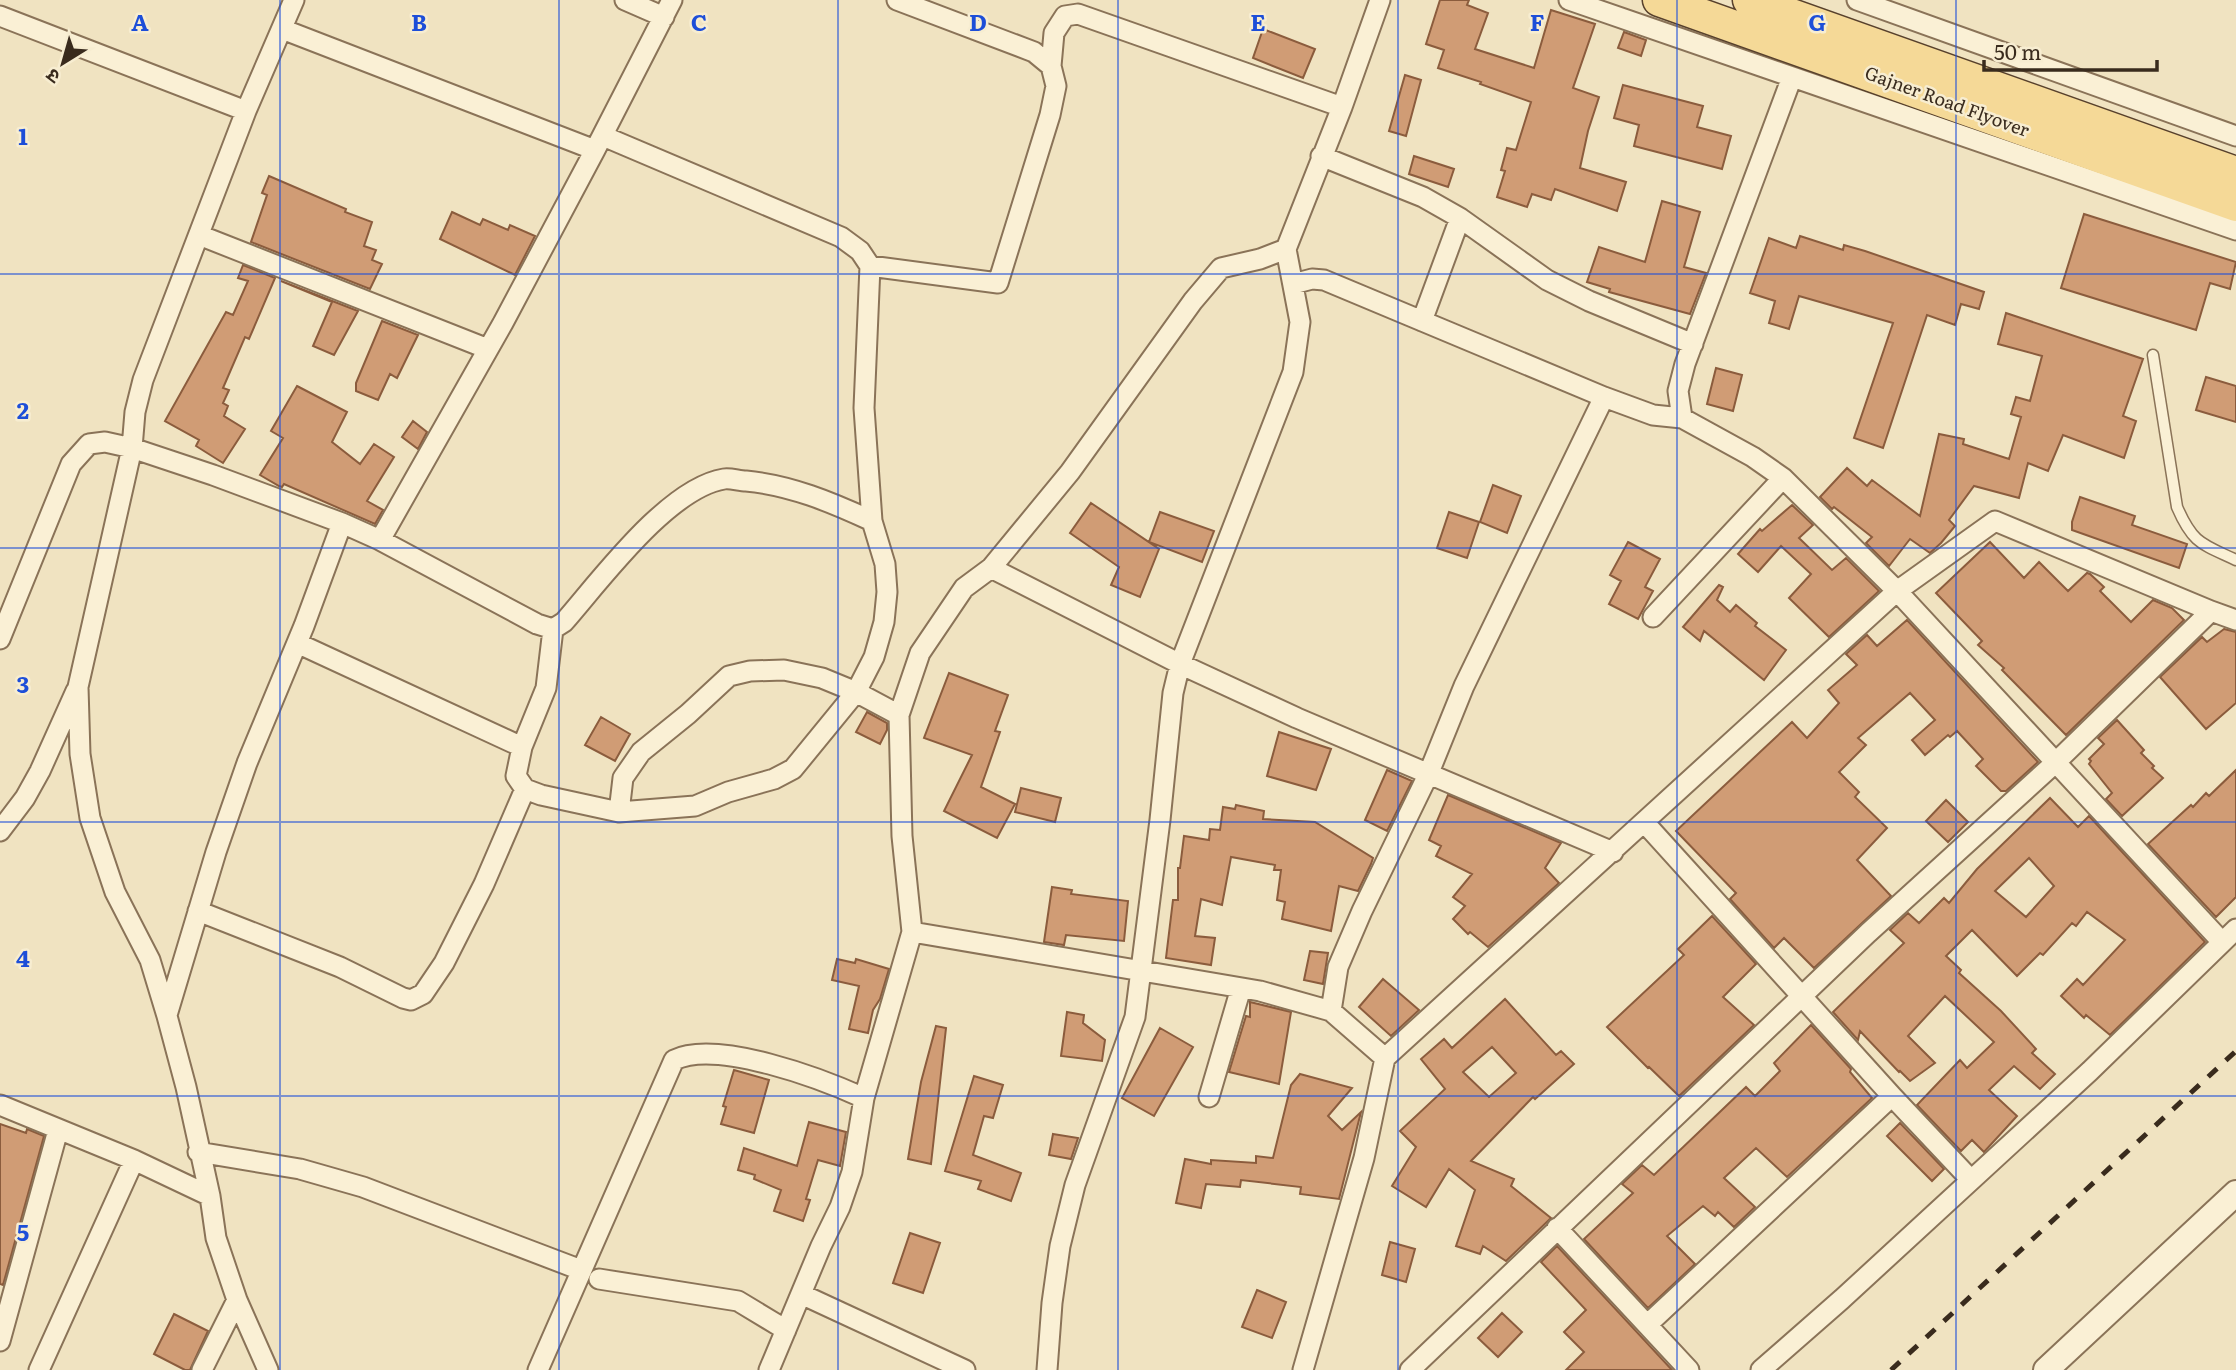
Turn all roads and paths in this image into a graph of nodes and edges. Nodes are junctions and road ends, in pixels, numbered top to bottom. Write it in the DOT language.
graph roads {
  1 [pos="9,0"];
  2 [pos="294,0"];
  3 [pos="625,0"];
  4 [pos="897,0"];
  5 [pos="1380,0"];
  6 [pos="1569,0"];
  7 [pos="1658,0"];
  8 [pos="1749,0"];
  9 [pos="1857,0"];
  10 [pos="0,8"];
  11 [pos="668,8"];
  12 [pos="0,16"];
  13 [pos="282,29"];
  14 [pos="1051,66"];
  15 [pos="1792,77"];
  16 [pos="1342,107"];
  17 [pos="246,111"];
  18 [pos="2236,136"];
  19 [pos="599,143"];
  20 [pos="1321,156"];
  21 [pos="2236,173"];
  22 [pos="2236,205"];
  23 [pos="1460,218"];
  24 [pos="2236,230"];
  25 [pos="199,235"];
  26 [pos="1286,249"];
  27 [pos="870,266"];
  28 [pos="1293,284"];
  29 [pos="1422,321"];
  30 [pos="1693,344"];
  31 [pos="488,349"];
  32 [pos="2152,355"];
  33 [pos="1604,397"];
  34 [pos="1682,418"];
  35 [pos="132,448"];
  36 [pos="1783,478"];
  37 [pos="872,521"];
  38 [pos="342,523"];
  39 [pos="380,540"];
  40 [pos="2236,560"];
  41 [pos="991,568"];
  42 [pos="1897,592"];
  43 [pos="2211,611"];
  44 [pos="1653,617"];
  45 [pos="2236,620"];
  46 [pos="553,629"];
  47 [pos="0,639"];
  48 [pos="297,643"];
  49 [pos="1180,664"];
  50 [pos="78,687"];
  51 [pos="856,692"];
  52 [pos="899,715"];
  53 [pos="522,747"];
  54 [pos="2055,763"];
  55 [pos="1428,775"];
  56 [pos="525,789"];
  57 [pos="619,812"];
  58 [pos="1644,822"];
  59 [pos="0,831"];
  60 [pos="1613,852"];
  61 [pos="198,911"];
  62 [pos="912,932"];
  63 [pos="2229,936"];
  64 [pos="1139,971"];
  65 [pos="1241,988"];
  66 [pos="1801,995"];
  67 [pos="1331,1011"];
  68 [pos="167,1016"];
  69 [pos="1385,1058"];
  70 [pos="1209,1097"];
  71 [pos="1892,1097"];
  72 [pos="864,1098"];
  73 [pos="0,1105"];
  74 [pos="58,1130"];
  75 [pos="198,1152"];
  76 [pos="134,1160"];
  77 [pos="1972,1180"];
  78 [pos="2236,1193"];
  79 [pos="210,1196"];
  80 [pos="1557,1228"];
  81 [pos="581,1270"];
  82 [pos="599,1279"];
  83 [pos="801,1294"];
  84 [pos="237,1300"];
  85 [pos="1648,1324"];
  86 [pos="2,1327"];
  87 [pos="786,1330"];
  88 [pos="39,1370"];
  89 [pos="202,1370"];
  90 [pos="268,1370"];
  91 [pos="538,1370"];
  92 [pos="769,1370"];
  93 [pos="965,1370"];
  94 [pos="1047,1370"];
  95 [pos="1303,1370"];
  96 [pos="1410,1370"];
  97 [pos="1689,1370"];
  98 [pos="1761,1370"];
  99 [pos="2046,1370"];
  1 -- 10 [label="street"];
  2 -- 13 [label="street"];
  3 -- 11 [label="street"];
  4 -- 14 [label="street"];
  5 -- 16 [label="street"];
  6 -- 15 [label="street"];
  7 -- 22 [label="main road, Gajner Road Flyover"];
  8 -- 21 [label="main road, Gajner Road Flyover"];
  9 -- 18 [label="street"];
  11 -- 19 [label="street"];
  12 -- 17 [label="street"];
  13 -- 17 [label="street"];
  13 -- 19 [label="street"];
  14 -- 16 [label="street"];
  14 -- 27 [label="street"];
  15 -- 24 [label="street"];
  15 -- 30 [label="street"];
  16 -- 20 [label="street"];
  17 -- 25 [label="street"];
  19 -- 27 [label="street"];
  19 -- 31 [label="street"];
  20 -- 23 [label="street"];
  20 -- 26 [label="street"];
  23 -- 29 [label="street"];
  23 -- 30 [label="street"];
  25 -- 31 [label="street"];
  25 -- 35 [label="street"];
  26 -- 28 [label="street"];
  26 -- 41 [label="street"];
  27 -- 37 [label="street"];
  28 -- 29 [label="street"];
  28 -- 49 [label="street"];
  29 -- 33 [label="street"];
  30 -- 34 [label="street"];
  31 -- 39 [label="street"];
  32 -- 40 [label="lane"];
  33 -- 34 [label="street"];
  33 -- 55 [label="street"];
  34 -- 36 [label="street"];
  35 -- 38 [label="street"];
  35 -- 47 [label="street"];
  35 -- 50 [label="street"];
  36 -- 42 [label="street"];
  36 -- 44 [label="street"];
  37 -- 46 [label="street"];
  37 -- 51 [label="street"];
  38 -- 39 [label="street"];
  38 -- 48 [label="street"];
  39 -- 46 [label="street"];
  41 -- 49 [label="street"];
  41 -- 52 [label="street"];
  42 -- 43 [label="street"];
  42 -- 54 [label="street"];
  42 -- 58 [label="street"];
  43 -- 45 [label="street"];
  43 -- 54 [label="street"];
  46 -- 53 [label="street"];
  48 -- 53 [label="street"];
  48 -- 61 [label="street"];
  49 -- 55 [label="street"];
  49 -- 64 [label="street"];
  50 -- 59 [label="street"];
  50 -- 68 [label="street"];
  51 -- 52 [label="street"];
  51 -- 57 [label="street"];
  51 -- 57 [label="street"];
  52 -- 62 [label="street"];
  53 -- 56 [label="street"];
  54 -- 63 [label="street"];
  54 -- 66 [label="street"];
  55 -- 60 [label="street"];
  55 -- 67 [label="street"];
  56 -- 57 [label="street"];
  56 -- 61 [label="street"];
  58 -- 60 [label="street"];
  58 -- 66 [label="street"];
  60 -- 69 [label="street"];
  61 -- 68 [label="street"];
  62 -- 64 [label="street"];
  62 -- 72 [label="street"];
  63 -- 77 [label="street"];
  64 -- 65 [label="street"];
  64 -- 94 [label="street"];
  65 -- 67 [label="street"];
  65 -- 70 [label="street"];
  66 -- 71 [label="street"];
  66 -- 80 [label="street"];
  67 -- 69 [label="street"];
  68 -- 75 [label="street"];
  69 -- 95 [label="street"];
  71 -- 77 [label="street"];
  71 -- 85 [label="street"];
  72 -- 81 [label="street"];
  72 -- 83 [label="street"];
  73 -- 74 [label="street"];
  74 -- 76 [label="street"];
  74 -- 86 [label="street"];
  75 -- 79 [label="street"];
  75 -- 81 [label="street"];
  76 -- 79 [label="street"];
  76 -- 88 [label="street"];
  77 -- 98 [label="street"];
  78 -- 99 [label="street"];
  79 -- 84 [label="street"];
  80 -- 85 [label="street"];
  80 -- 96 [label="street"];
  81 -- 91 [label="street"];
  82 -- 87 [label="street"];
  83 -- 87 [label="street"];
  83 -- 93 [label="street"];
  84 -- 89 [label="street"];
  84 -- 90 [label="street"];
  85 -- 97 [label="street"];
  87 -- 92 [label="street"];
}
